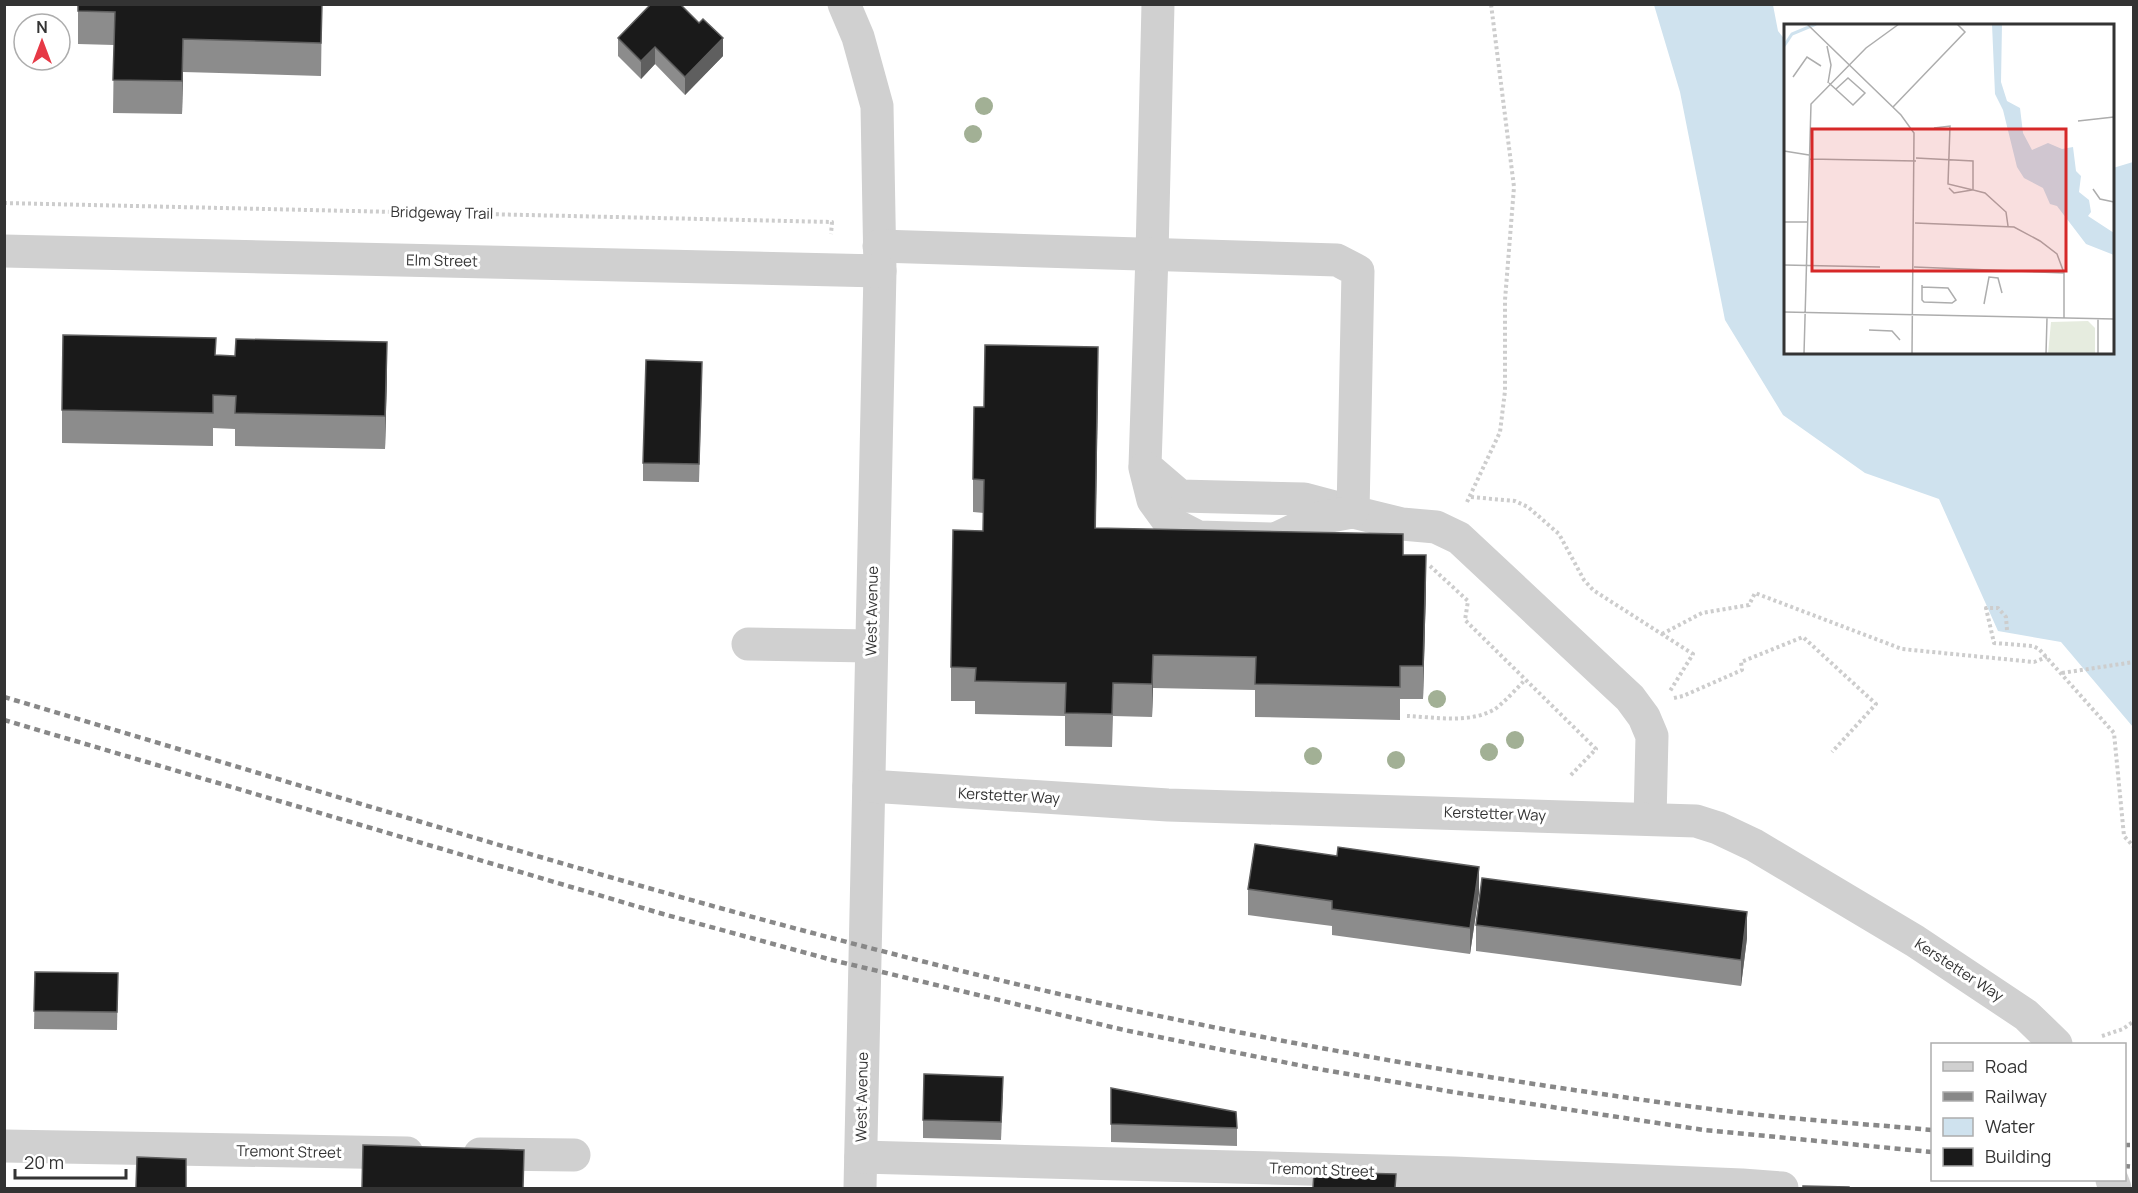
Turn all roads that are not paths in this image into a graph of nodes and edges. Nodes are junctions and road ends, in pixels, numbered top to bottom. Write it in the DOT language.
graph roads {
  1 [pos="844,4"];
  2 [pos="1158,4"];
  3 [pos="4,251"];
  4 [pos="1152,254"];
  5 [pos="880,258"];
  6 [pos="1353,512"];
  7 [pos="748,644"];
  8 [pos="871,646"];
  9 [pos="869,786"];
  10 [pos="1650,819"];
  11 [pos="2054,1043"];
  12 [pos="4,1146"];
  13 [pos="574,1155"];
  14 [pos="861,1173"];
  15 [pos="1782,1188"];
  1 -- 5 [label="street, West Avenue"];
  2 -- 4 [label="street"];
  3 -- 5 [label="street, Elm Street"];
  4 -- 5 [label="street, Elm Street"];
  4 -- 6 [label="street"];
  4 -- 6 [label="street, Elm Street"];
  5 -- 8 [label="street, West Avenue"];
  6 -- 10 [label="street"];
  7 -- 8 [label="street"];
  8 -- 9 [label="street, West Avenue"];
  9 -- 10 [label="street, Kerstetter Way"];
  9 -- 14 [label="street, West Avenue"];
  10 -- 11 [label="street, Kerstetter Way"];
  12 -- 13 [label="street, Tremont Street"];
  14 -- 15 [label="street, Tremont Street"];
}
